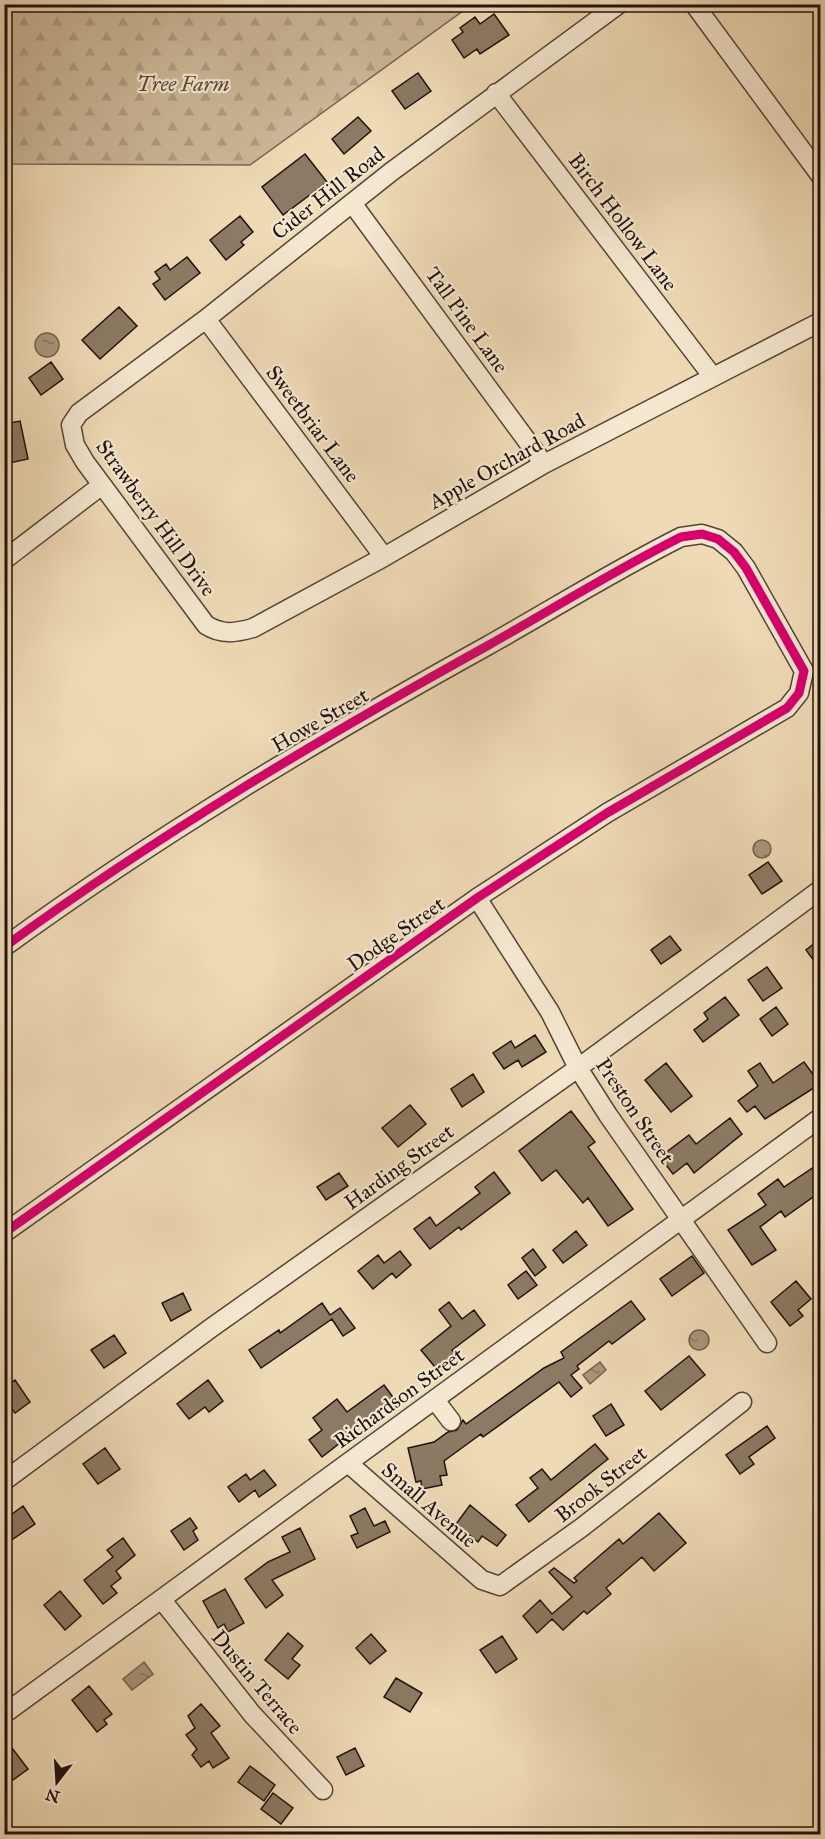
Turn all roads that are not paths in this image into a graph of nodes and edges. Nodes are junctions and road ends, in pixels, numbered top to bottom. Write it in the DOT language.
graph roads {
  1 [pos="619,4"];
  2 [pos="694,4"];
  3 [pos="496,93"];
  4 [pos="820,175"];
  5 [pos="352,203"];
  6 [pos="206,319"];
  7 [pos="820,322"];
  8 [pos="713,377"];
  9 [pos="71,425"];
  10 [pos="544,464"];
  11 [pos="102,485"];
  12 [pos="384,557"];
  13 [pos="4,560"];
  14 [pos="216,631"];
  15 [pos="804,671"];
  16 [pos="820,890"];
  17 [pos="477,898"];
  18 [pos="4,947"];
  19 [pos="578,1068"];
  20 [pos="820,1118"];
  21 [pos="682,1219"];
  22 [pos="4,1233"];
  23 [pos="767,1342"];
  24 [pos="435,1400"];
  25 [pos="742,1402"];
  26 [pos="451,1420"];
  27 [pos="348,1463"];
  28 [pos="4,1481"];
  29 [pos="482,1580"];
  30 [pos="162,1600"];
  31 [pos="4,1714"];
  32 [pos="323,1790"];
  1 -- 3 [label="street, Cider Hill Road"];
  2 -- 4 [label="street"];
  3 -- 5 [label="street, Cider Hill Road"];
  3 -- 8 [label="street, Birch Hollow Lane"];
  5 -- 6 [label="street, Cider Hill Road"];
  5 -- 10 [label="street, Tall Pine Lane"];
  6 -- 9 [label="street, Cider Hill Road"];
  6 -- 12 [label="street, Sweetbriar Lane"];
  7 -- 8 [label="street, Apple Orchard Road"];
  8 -- 10 [label="street, Apple Orchard Road"];
  9 -- 11 [label="street, Strawberry Hill Drive"];
  10 -- 12 [label="street, Apple Orchard Road"];
  11 -- 13 [label="street"];
  11 -- 14 [label="street, Strawberry Hill Drive"];
  12 -- 14 [label="street, Apple Orchard Road"];
  15 -- 17 [label="street, Dodge Street"];
  15 -- 18 [label="street, Howe Street"];
  16 -- 19 [label="street, Harding Street"];
  17 -- 19 [label="street, Preston Street"];
  17 -- 22 [label="street, Dodge Street"];
  19 -- 21 [label="street, Preston Street"];
  19 -- 28 [label="street, Harding Street"];
  20 -- 21 [label="street, Richardson Street"];
  21 -- 23 [label="street, Preston Street"];
  21 -- 24 [label="street, Richardson Street"];
  24 -- 26 [label="street"];
  24 -- 27 [label="street, Richardson Street"];
  25 -- 29 [label="street, Brook Street"];
  27 -- 29 [label="street, Small Avenue"];
  27 -- 30 [label="street, Richardson Street"];
  30 -- 31 [label="street, Richardson Street"];
  30 -- 32 [label="street, Dustin Terrace"];
}
